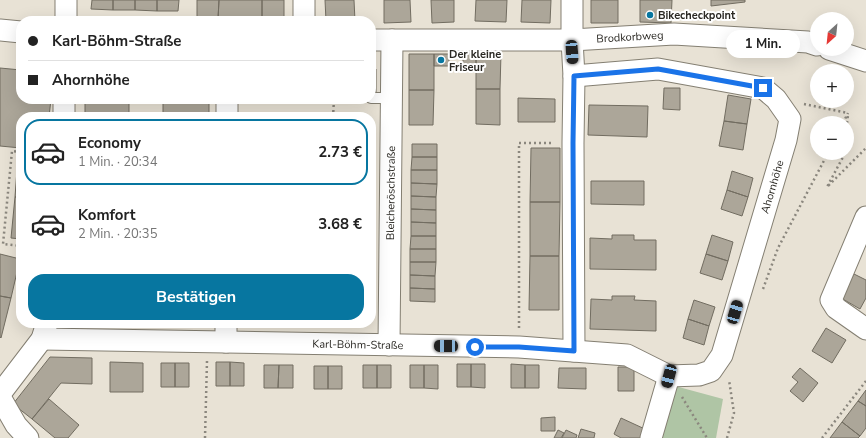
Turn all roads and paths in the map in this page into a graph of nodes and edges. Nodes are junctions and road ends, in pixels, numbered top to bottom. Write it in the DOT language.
graph roads {
  1 [pos="66,0"];
  2 [pos="304,0"];
  3 [pos="572,0"];
  4 [pos="66,16"];
  5 [pos="304,16"];
  6 [pos="0,30"];
  7 [pos="16,32"];
  8 [pos="376,40"];
  9 [pos="392,40"];
  10 [pos="572,40"];
  11 [pos="810,43"];
  12 [pos="851,56"];
  13 [pos="866,61"];
  14 [pos="574,76"];
  15 [pos="381,98"];
  16 [pos="776,99"];
  17 [pos="848,113"];
  18 [pos="846,116"];
  19 [pos="848,116"];
  20 [pos="573,143"];
  21 [pos="866,148"];
  22 [pos="16,151"];
  23 [pos="824,160"];
  24 [pos="840,160"];
  25 [pos="854,160"];
  26 [pos="854,160"];
  27 [pos="866,217"];
  28 [pos="16,245"];
  29 [pos="762,292"];
  30 [pos="866,329"];
  31 [pos="44,331"];
  32 [pos="220,336"];
  33 [pos="389,345"];
  34 [pos="519,347"];
  35 [pos="574,351"];
  36 [pos="732,374"];
  37 [pos="669,376"];
  38 [pos="866,381"];
  39 [pos="0,396"];
  40 [pos="28,438"];
  41 [pos="205,438"];
  42 [pos="652,438"];
  43 [pos="707,438"];
  44 [pos="726,438"];
  45 [pos="822,438"];
  1 -- 4 [label="street"];
  2 -- 5 [label="street"];
  3 -- 10 [label="street"];
  6 -- 7 [label="street"];
  8 -- 9 [label="street, Brodkorbweg"];
  9 -- 10 [label="street, Brodkorbweg"];
  9 -- 15 [label="street, Bleicheröschstraße"];
  10 -- 11 [label="street, Brodkorbweg"];
  10 -- 14 [label="street"];
  12 -- 13 [label="street"];
  14 -- 16 [label="street, Ahornhöhe"];
  14 -- 20 [label="street"];
  15 -- 33 [label="street, Bleicheröschstraße"];
  16 -- 17 [label="path"];
  16 -- 37 [label="street, Ahornhöhe"];
  17 -- 18 [label="path"];
  17 -- 19 [label="path"];
  20 -- 34 [label="path"];
  20 -- 35 [label="street"];
  21 -- 26 [label="path"];
  22 -- 28 [label="path"];
  23 -- 29 [label="path"];
  24 -- 25 [label="path"];
  27 -- 30 [label="street"];
  31 -- 32 [label="street, Karl-Böhm-Straße"];
  31 -- 39 [label="street"];
  32 -- 33 [label="street, Karl-Böhm-Straße"];
  32 -- 41 [label="path"];
  33 -- 34 [label="street, Karl-Böhm-Straße"];
  34 -- 35 [label="street, Karl-Böhm-Straße"];
  35 -- 37 [label="street, Karl-Böhm-Straße"];
  36 -- 44 [label="path"];
  37 -- 42 [label="street"];
  37 -- 43 [label="path"];
  38 -- 45 [label="path"];
  39 -- 40 [label="street"];
}
